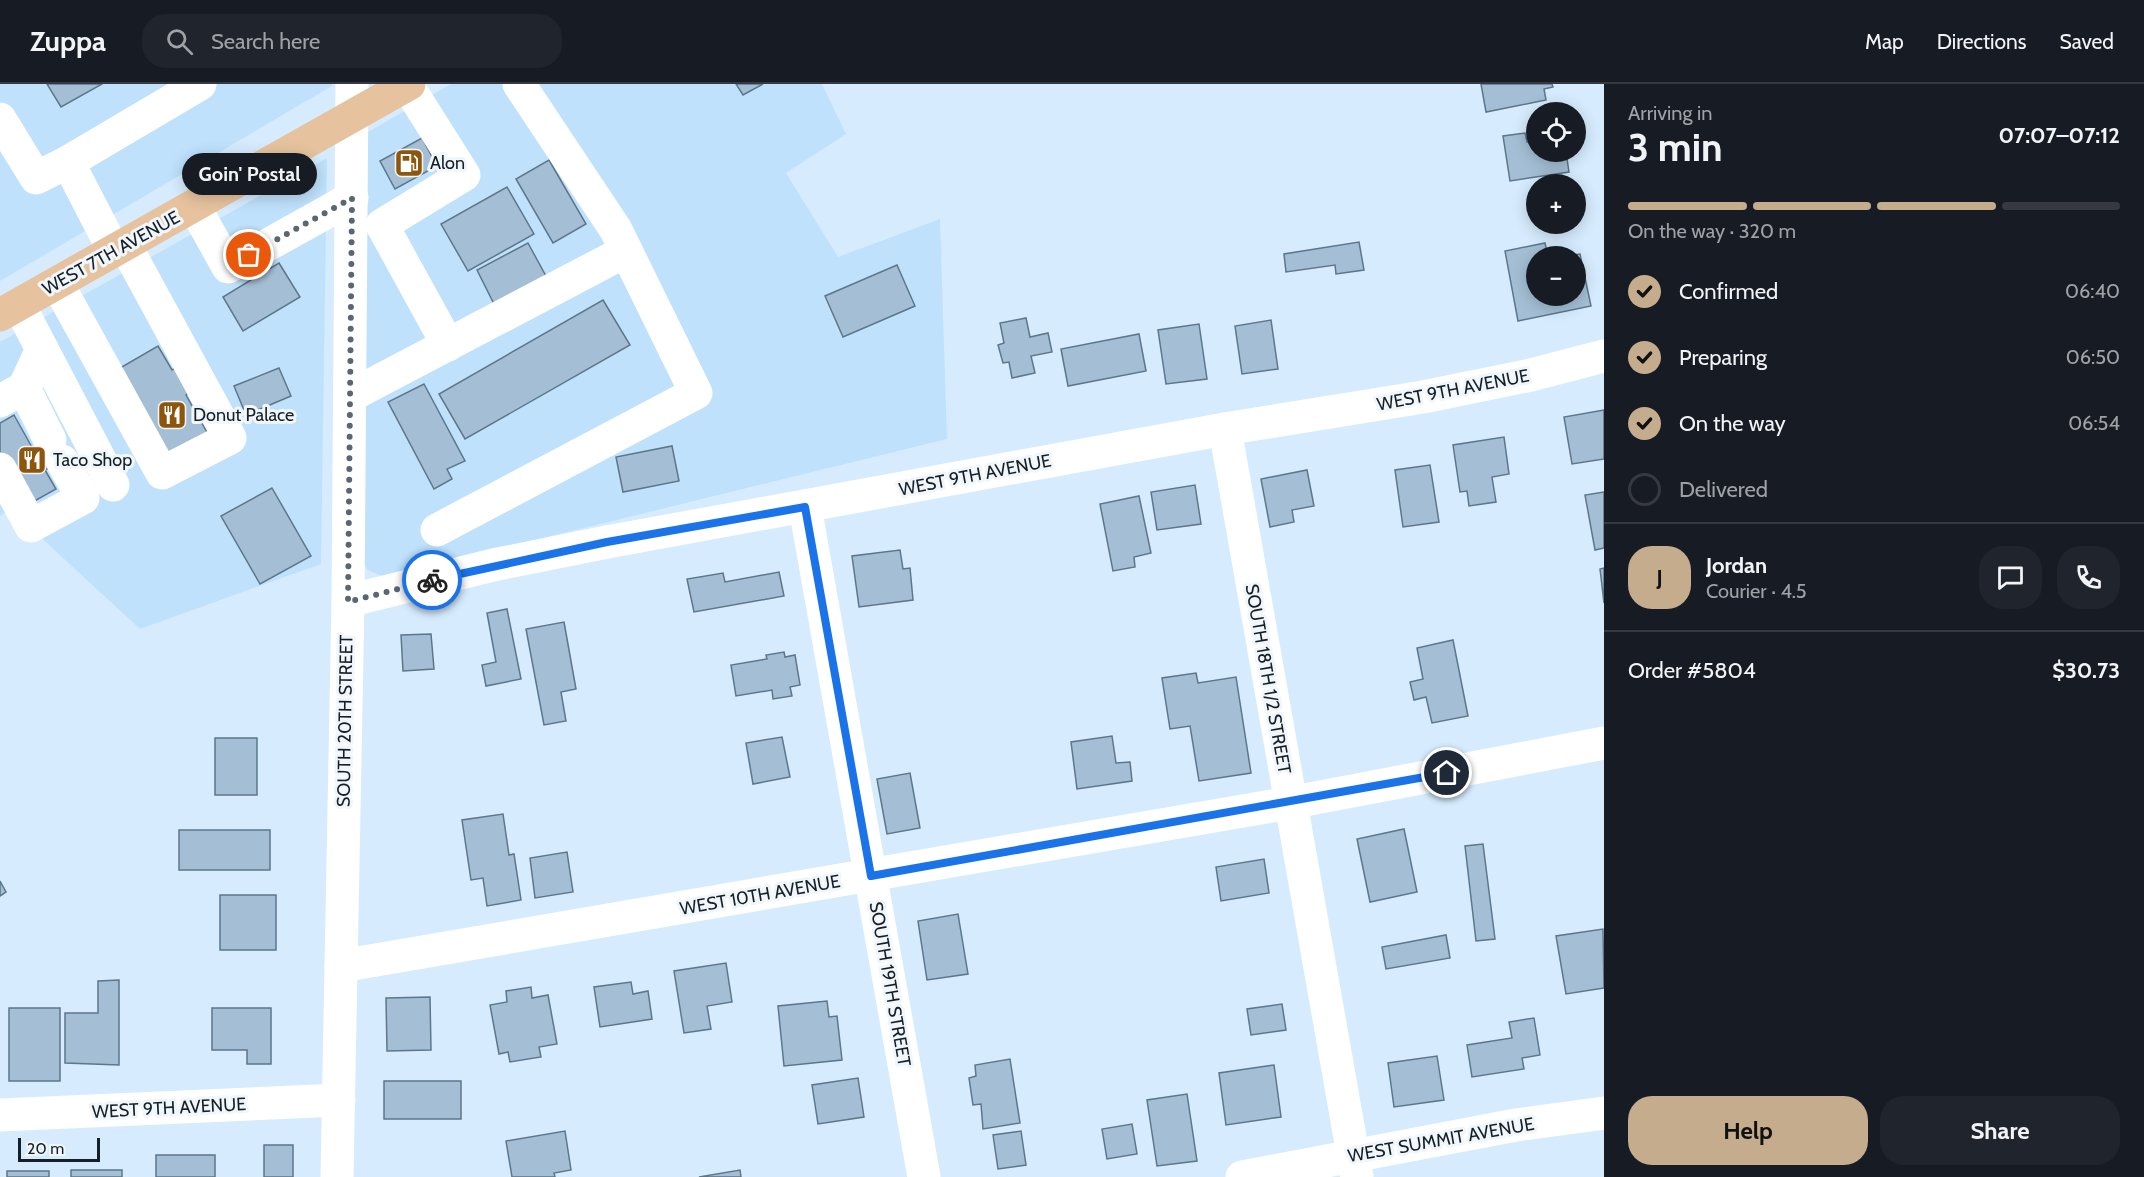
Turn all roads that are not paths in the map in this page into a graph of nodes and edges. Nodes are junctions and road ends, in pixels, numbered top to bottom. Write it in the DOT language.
graph roads {
  1 [pos="200,84"];
  2 [pos="352,84"];
  3 [pos="408,84"];
  4 [pos="519,84"];
  5 [pos="167,92"];
  6 [pos="352,117"];
  7 [pos="0,119"];
  8 [pos="68,162"];
  9 [pos="194,206"];
  10 [pos="361,216"];
  11 [pos="120,248"];
  12 [pos="626,251"];
  13 [pos="57,283"];
  14 [pos="9,310"];
  15 [pos="448,345"];
  16 [pos="42,349"];
  17 [pos="1604,356"];
  18 [pos="12,394"];
  19 [pos="350,396"];
  20 [pos="1225,429"];
  21 [pos="0,469"];
  22 [pos="113,485"];
  23 [pos="805,507"];
  24 [pos="437,530"];
  25 [pos="348,602"];
  26 [pos="1604,743"];
  27 [pos="1289,803"];
  28 [pos="871,876"];
  29 [pos="341,966"];
  30 [pos="339,1100"];
  31 [pos="1604,1113"];
  32 [pos="0,1115"];
  33 [pos="1355,1167"];
  34 [pos="337,1177"];
  35 [pos="924,1177"];
  36 [pos="1242,1177"];
  1 -- 5 [label="street"];
  2 -- 6 [label="street, SOUTH 20TH STREET"];
  3 -- 6 [label="main road, WEST 7TH AVENUE"];
  3 -- 10 [label="street"];
  4 -- 12 [label="street"];
  5 -- 8 [label="street"];
  6 -- 9 [label="main road, WEST 7TH AVENUE"];
  6 -- 10 [label="street, SOUTH 20TH STREET"];
  7 -- 8 [label="street"];
  8 -- 11 [label="street"];
  9 -- 10 [label="street"];
  9 -- 11 [label="main road, WEST 7TH AVENUE"];
  10 -- 15 [label="street"];
  10 -- 19 [label="street, SOUTH 20TH STREET"];
  11 -- 13 [label="main road, WEST 7TH AVENUE"];
  11 -- 13 [label="street"];
  12 -- 15 [label="street"];
  12 -- 24 [label="street"];
  13 -- 14 [label="main road, WEST 7TH AVENUE"];
  14 -- 16 [label="street"];
  15 -- 19 [label="street"];
  16 -- 18 [label="street"];
  16 -- 22 [label="street"];
  17 -- 20 [label="street, WEST 9TH AVENUE"];
  18 -- 21 [label="street"];
  19 -- 25 [label="street, SOUTH 20TH STREET"];
  20 -- 23 [label="street, WEST 9TH AVENUE"];
  20 -- 27 [label="street, SOUTH 18TH 1/2 STREET"];
  23 -- 25 [label="street, WEST 9TH AVENUE"];
  23 -- 28 [label="street, SOUTH 19TH STREET"];
  25 -- 29 [label="street, SOUTH 20TH STREET"];
  26 -- 27 [label="street, WEST 10TH AVENUE"];
  27 -- 28 [label="street, WEST 10TH AVENUE"];
  27 -- 33 [label="street, SOUTH 18TH 1/2 STREET"];
  28 -- 29 [label="street, WEST 10TH AVENUE"];
  28 -- 35 [label="street, SOUTH 19TH STREET"];
  29 -- 30 [label="street, SOUTH 20TH STREET"];
  30 -- 32 [label="street, WEST 9TH AVENUE"];
  30 -- 34 [label="street, SOUTH 20TH STREET"];
  31 -- 33 [label="street, WEST SUMMIT AVENUE"];
  33 -- 36 [label="street, WEST SUMMIT AVENUE"];
}
